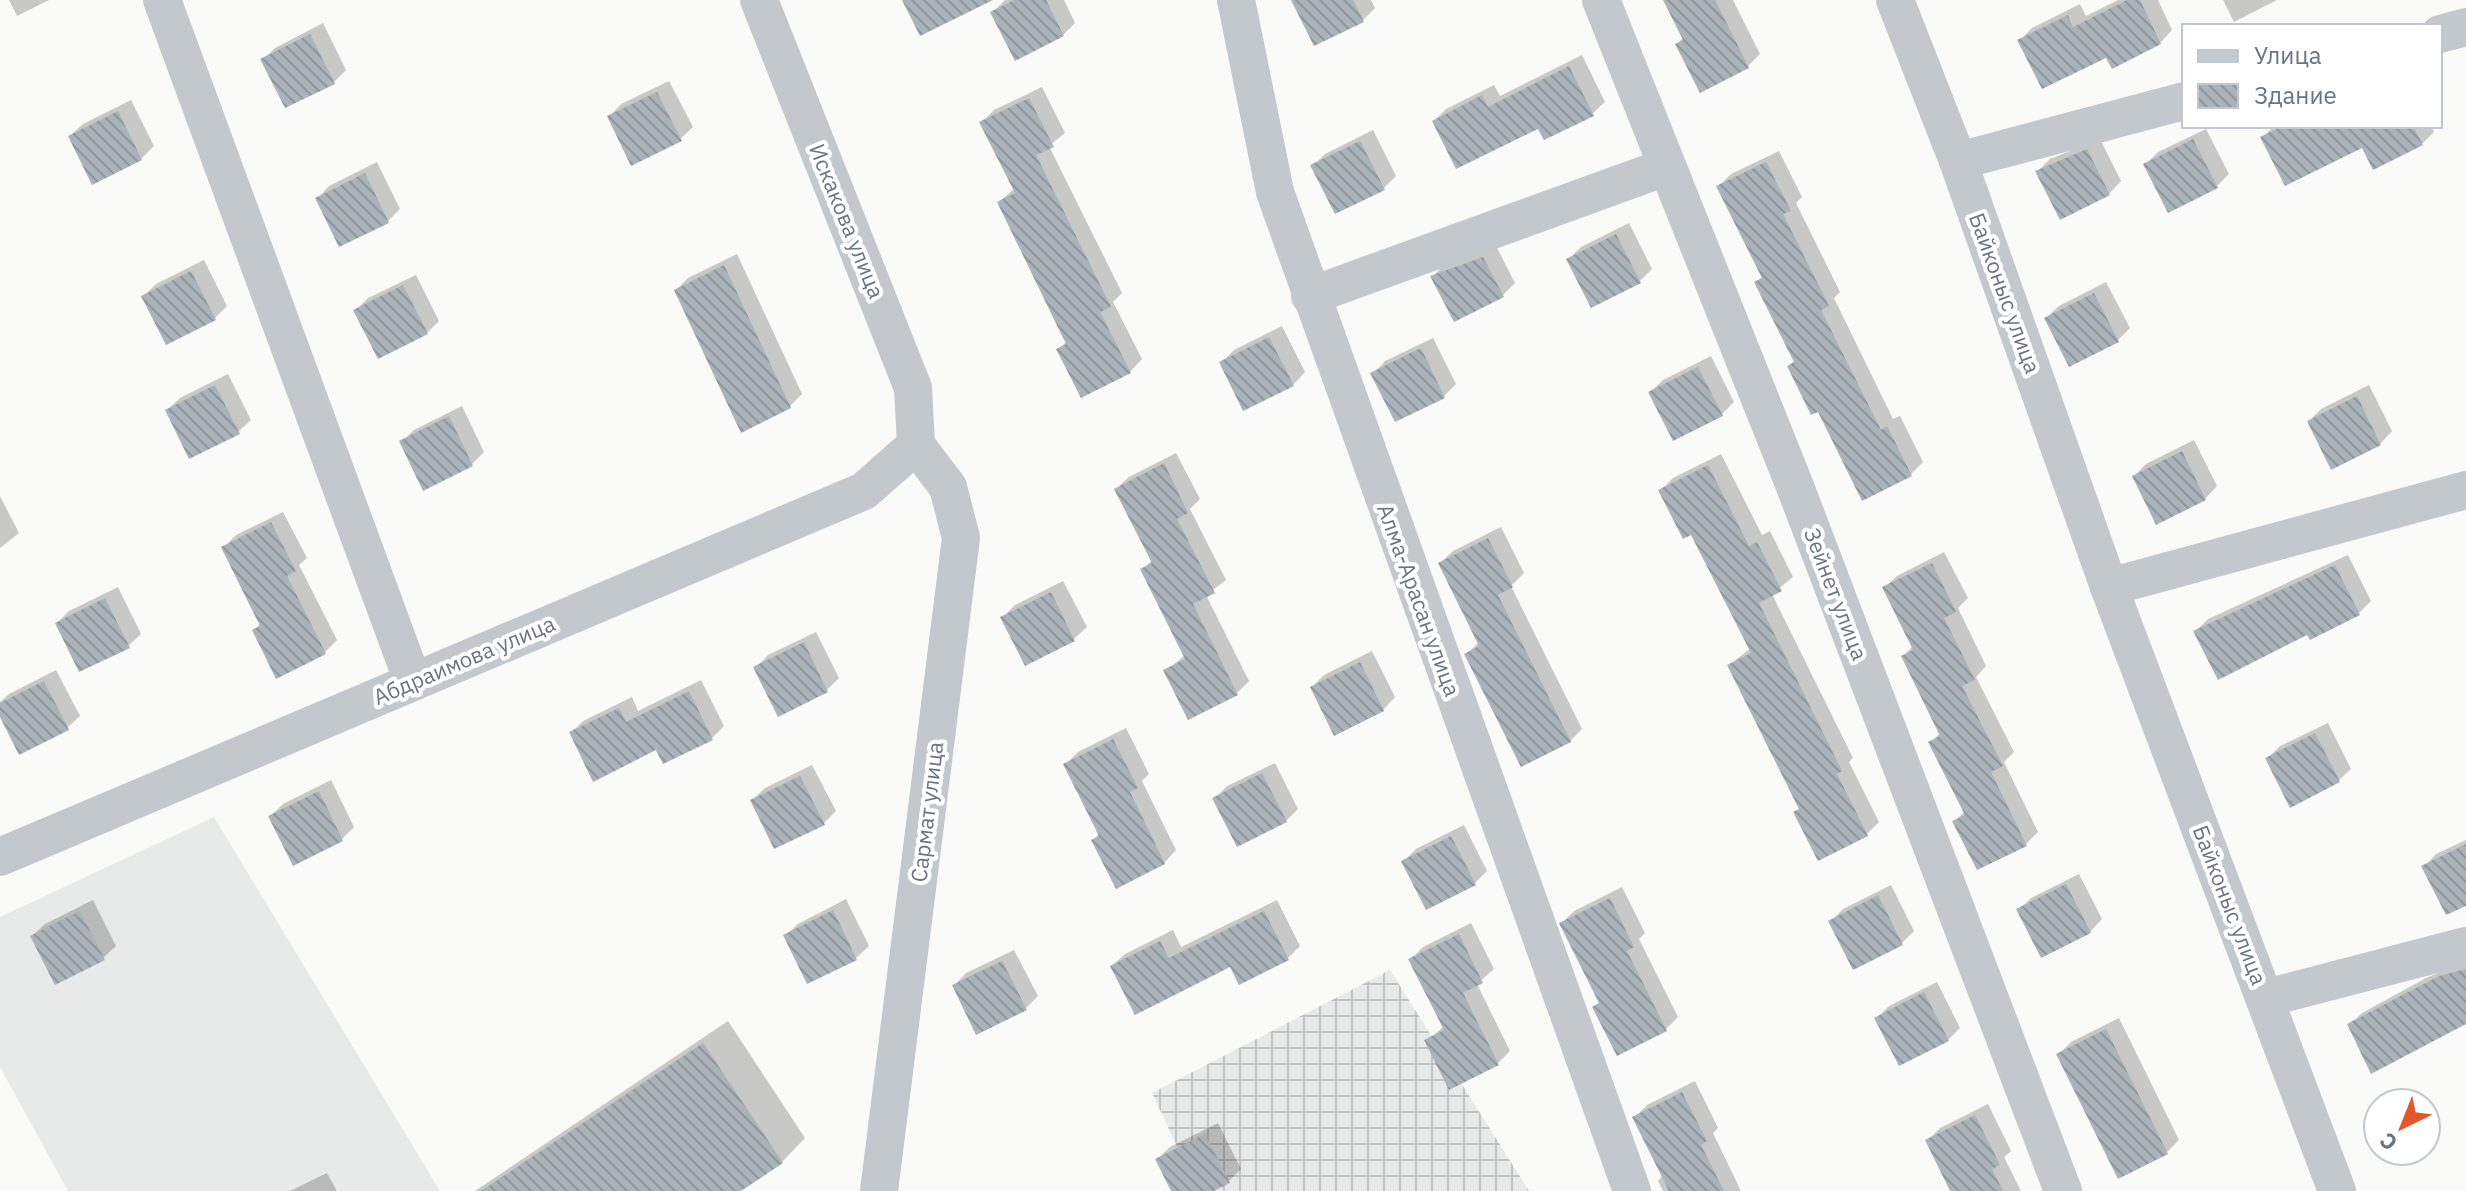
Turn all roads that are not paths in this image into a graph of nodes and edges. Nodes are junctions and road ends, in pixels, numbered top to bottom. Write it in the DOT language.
graph roads {
  1 [pos="162,0"];
  2 [pos="759,0"];
  3 [pos="1236,0"];
  4 [pos="1601,0"];
  5 [pos="1895,0"];
  6 [pos="2466,27"];
  7 [pos="2442,33"];
  8 [pos="2182,102"];
  9 [pos="1958,161"];
  10 [pos="1666,167"];
  11 [pos="1310,296"];
  12 [pos="916,445"];
  13 [pos="2466,490"];
  14 [pos="2109,587"];
  15 [pos="413,682"];
  16 [pos="0,857"];
  17 [pos="2466,946"];
  18 [pos="2266,998"];
  19 [pos="879,1191"];
  20 [pos="1632,1191"];
  21 [pos="2063,1191"];
  22 [pos="2337,1191"];
  1 -- 15 [label="street"];
  2 -- 12 [label="street, Искакова улица"];
  3 -- 11 [label="street, Алма-Арасан улица"];
  4 -- 10 [label="street, Зейнет улица"];
  5 -- 9 [label="street, Байконыс улица"];
  6 -- 7 [label="street"];
  8 -- 9 [label="street"];
  9 -- 14 [label="street, Байконыс улица"];
  10 -- 11 [label="street"];
  10 -- 21 [label="street, Зейнет улица"];
  11 -- 20 [label="street, Алма-Арасан улица"];
  12 -- 15 [label="street, Абдраимова улица"];
  12 -- 19 [label="street, Сармат улица"];
  13 -- 14 [label="street"];
  14 -- 18 [label="street, Байконыс улица"];
  15 -- 16 [label="street, Абдраимова улица"];
  17 -- 18 [label="street, Байконыс улица"];
  18 -- 22 [label="street, Байконыс улица"];
}
